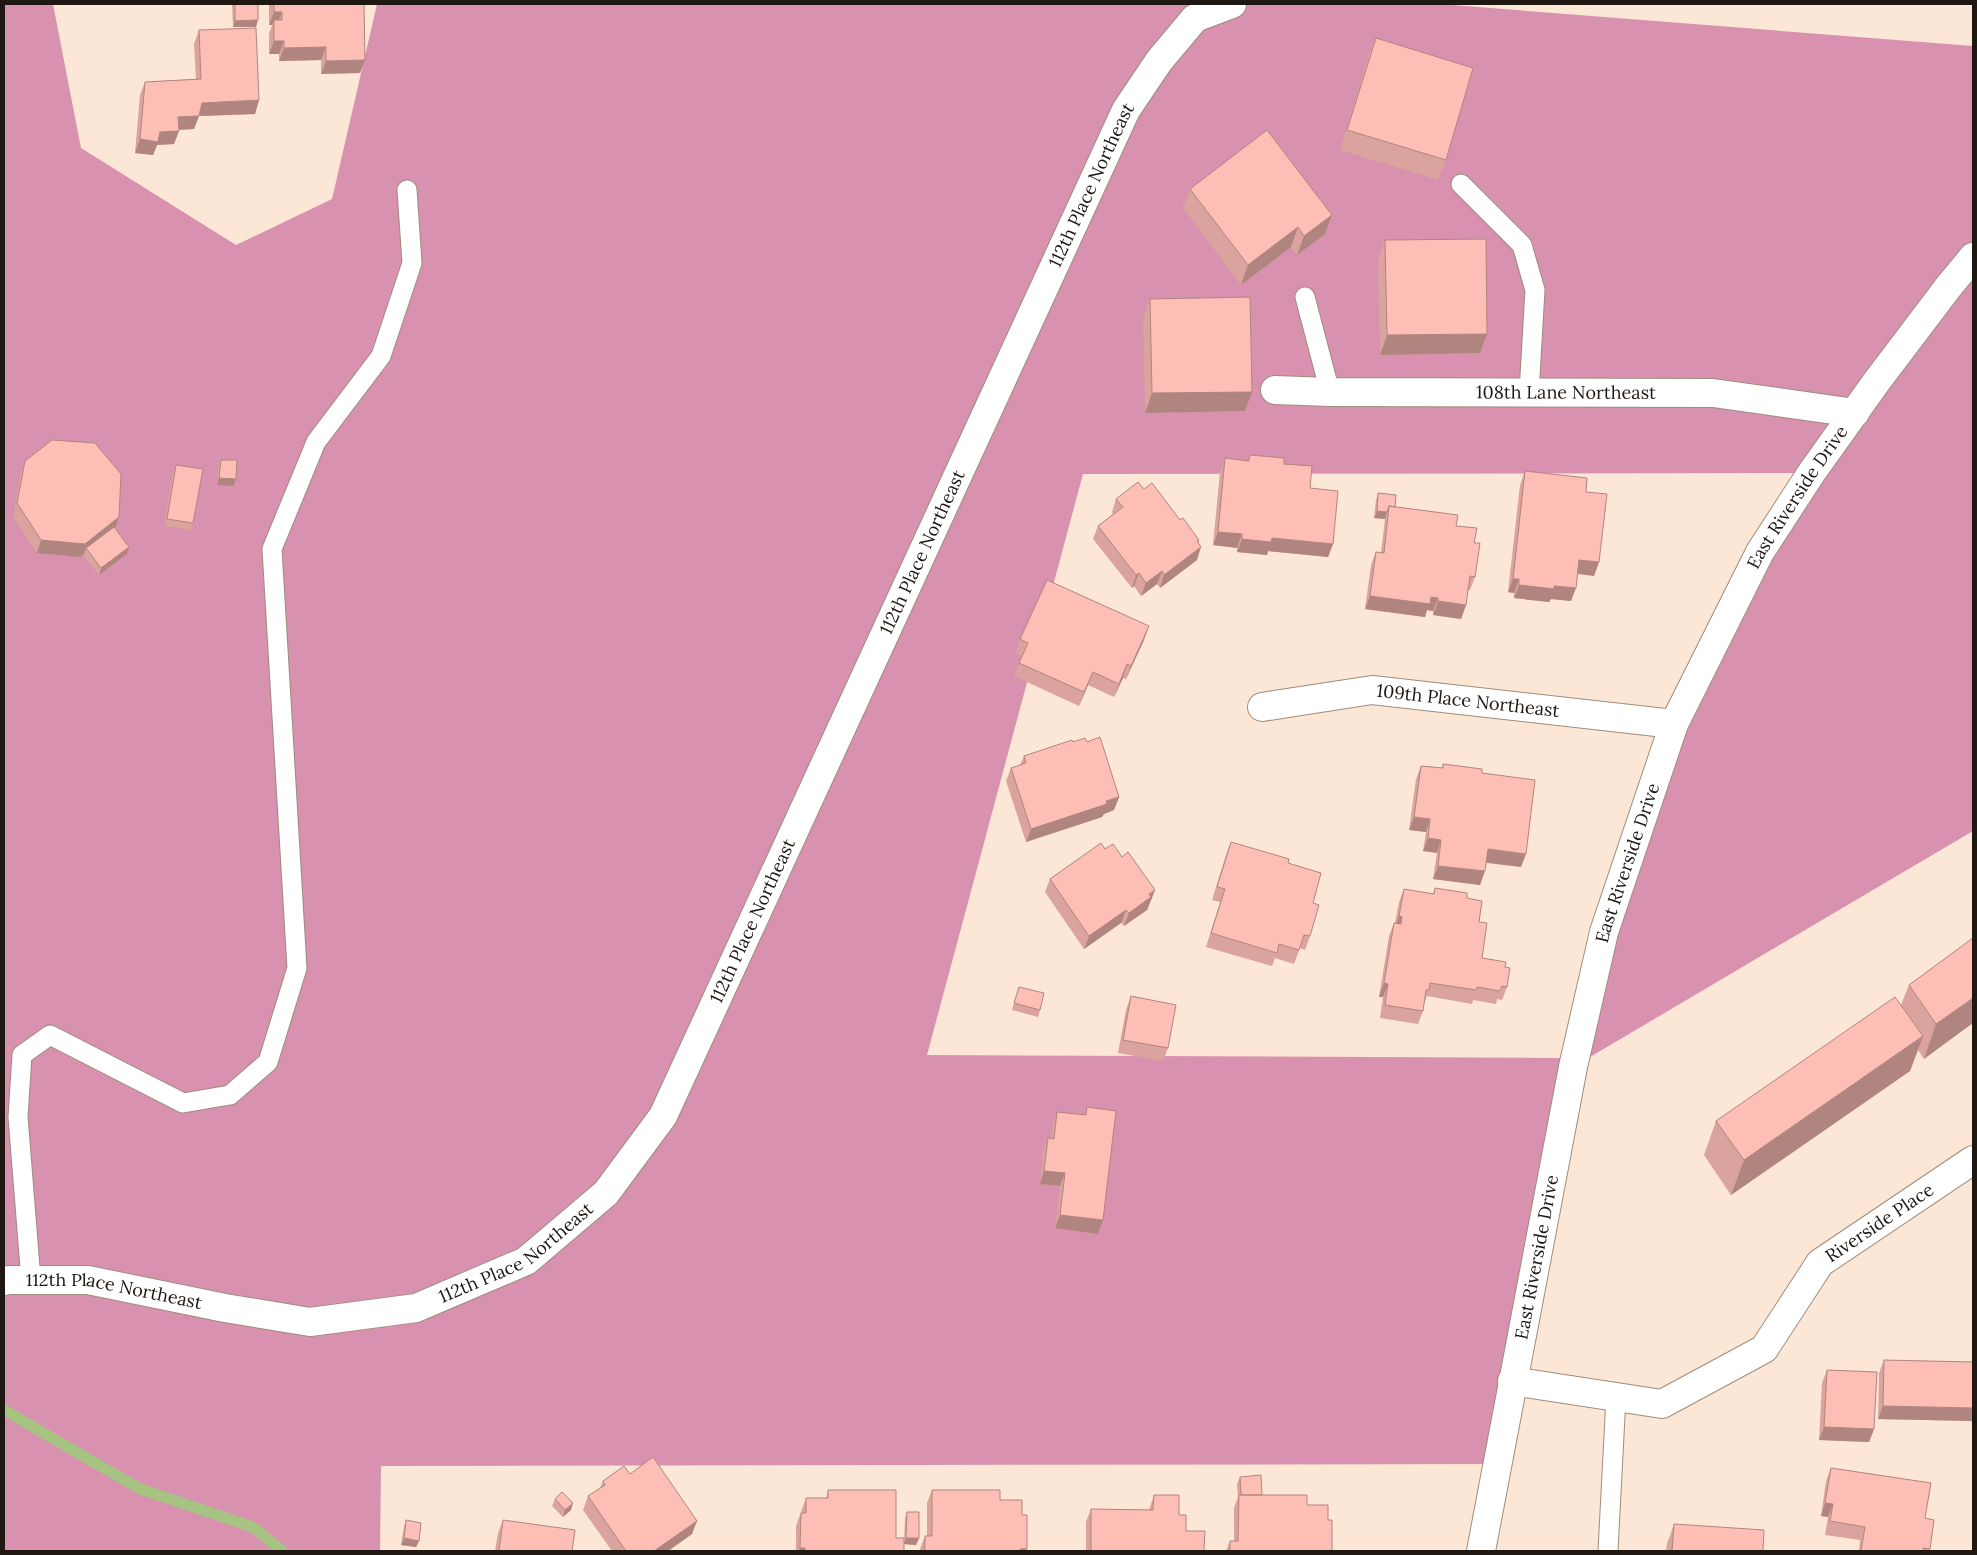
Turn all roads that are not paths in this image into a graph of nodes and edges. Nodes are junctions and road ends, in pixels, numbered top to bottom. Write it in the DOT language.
graph roads {
  1 [pos="1232,4"];
  2 [pos="1461,184"];
  3 [pos="407,190"];
  4 [pos="1973,257"];
  5 [pos="1305,297"];
  6 [pos="1275,390"];
  7 [pos="1330,392"];
  8 [pos="1529,393"];
  9 [pos="1855,413"];
  10 [pos="1262,707"];
  11 [pos="1674,724"];
  12 [pos="1973,1160"];
  13 [pos="31,1280"];
  14 [pos="4,1281"];
  15 [pos="1512,1381"];
  16 [pos="1616,1397"];
  17 [pos="1481,1551"];
  18 [pos="1608,1551"];
  1 -- 13 [label="street, 112th Place Northeast"];
  2 -- 8 [label="lane"];
  3 -- 13 [label="lane"];
  4 -- 9 [label="street, East Riverside Drive"];
  5 -- 7 [label="lane"];
  6 -- 7 [label="street, 108th Lane Northeast"];
  7 -- 8 [label="street, 108th Lane Northeast"];
  8 -- 9 [label="street, 108th Lane Northeast"];
  9 -- 11 [label="street, East Riverside Drive"];
  10 -- 11 [label="street, 109th Place Northeast"];
  11 -- 15 [label="street, East Riverside Drive"];
  12 -- 16 [label="street, Riverside Place"];
  13 -- 14 [label="street, 112th Place Northeast"];
  15 -- 16 [label="street, Riverside Place"];
  15 -- 17 [label="street, East Riverside Drive"];
  16 -- 18 [label="lane"];
}
